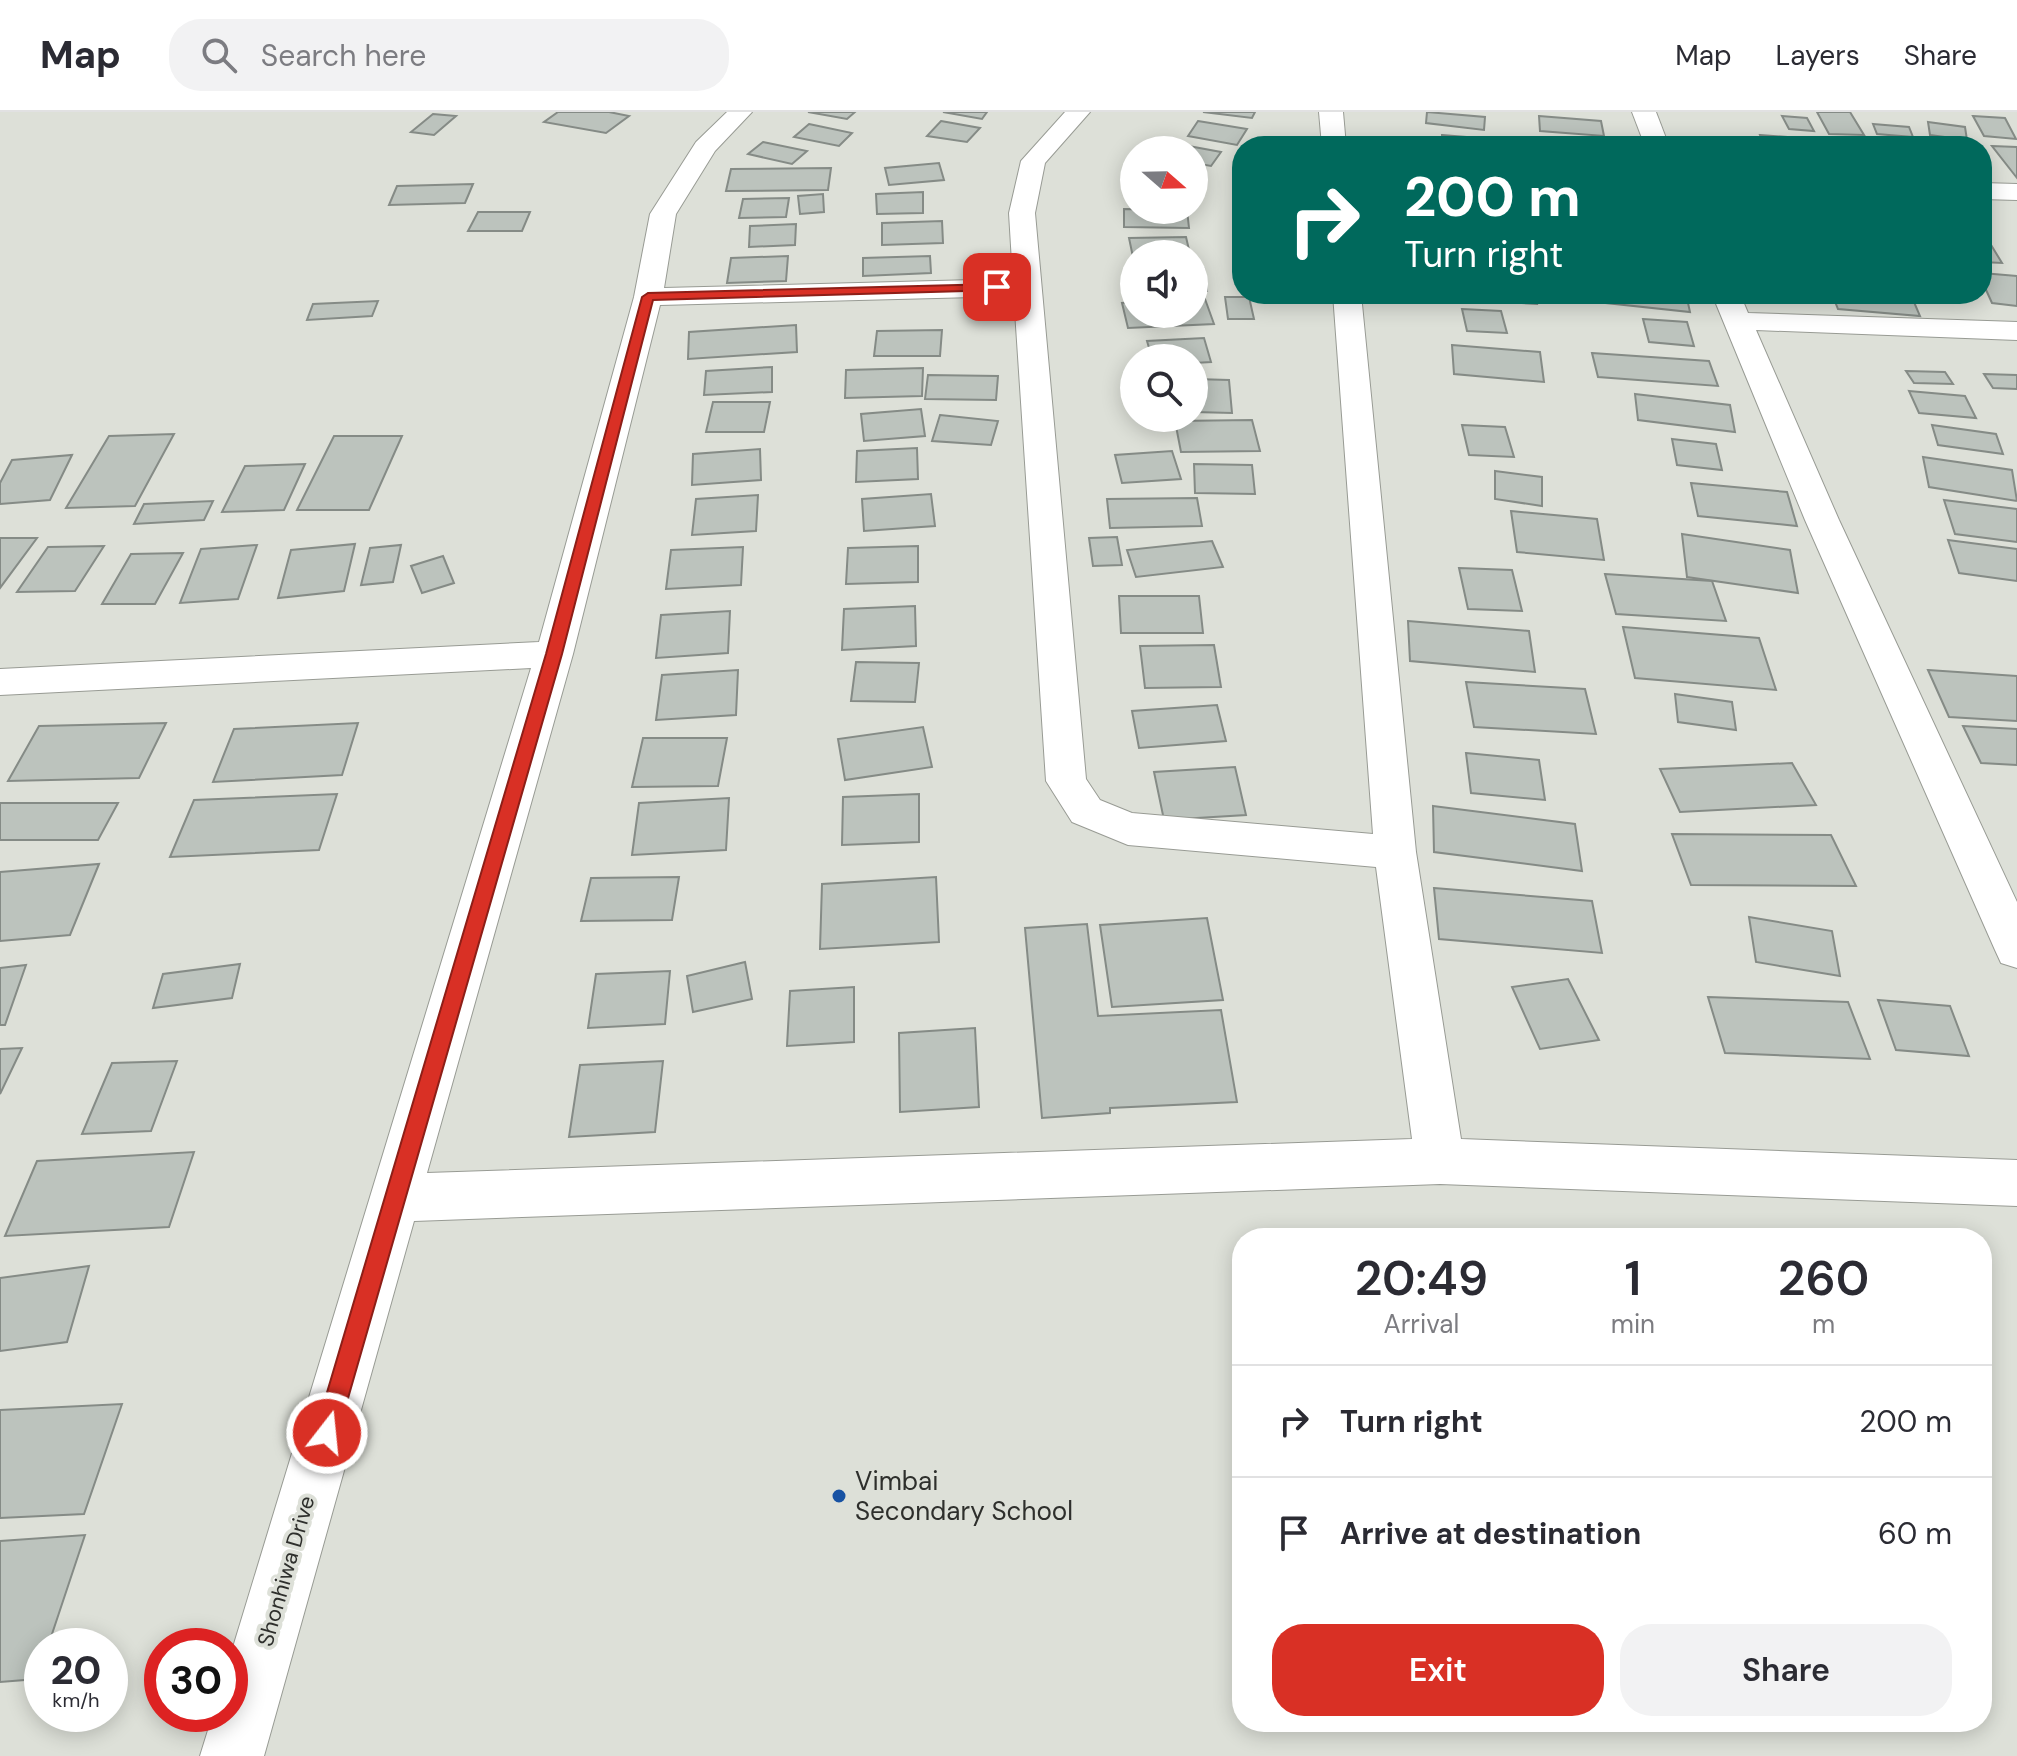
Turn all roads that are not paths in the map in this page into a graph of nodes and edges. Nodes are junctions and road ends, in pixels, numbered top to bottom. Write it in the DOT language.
graph roads {
  1 [pos="740,112"];
  2 [pos="1078,112"];
  3 [pos="1331,112"];
  4 [pos="1644,112"];
  5 [pos="1333,136"];
  6 [pos="1653,136"];
  7 [pos="1992,191"];
  8 [pos="2017,192"];
  9 [pos="1028,287"];
  10 [pos="648,297"];
  11 [pos="1348,304"];
  12 [pos="1733,307"];
  13 [pos="2017,331"];
  14 [pos="554,654"];
  15 [pos="5,689"];
  16 [pos="1395,852"];
  17 [pos="2017,950"];
  18 [pos="1440,1161"];
  19 [pos="2017,1183"];
  20 [pos="395,1198"];
  21 [pos="232,1756"];
  1 -- 10 [label="street, Shonhiwa Drive"];
  2 -- 9 [label="street"];
  3 -- 5 [label="street"];
  4 -- 6 [label="street"];
  7 -- 8 [label="street"];
  9 -- 10 [label="street"];
  9 -- 16 [label="street"];
  10 -- 14 [label="street, Shonhiwa Drive"];
  11 -- 16 [label="street"];
  12 -- 13 [label="street"];
  12 -- 17 [label="street"];
  14 -- 15 [label="street"];
  14 -- 20 [label="street, Shonhiwa Drive"];
  16 -- 18 [label="street"];
  18 -- 19 [label="street"];
  18 -- 20 [label="street"];
  20 -- 21 [label="street, Shonhiwa Drive"];
}
